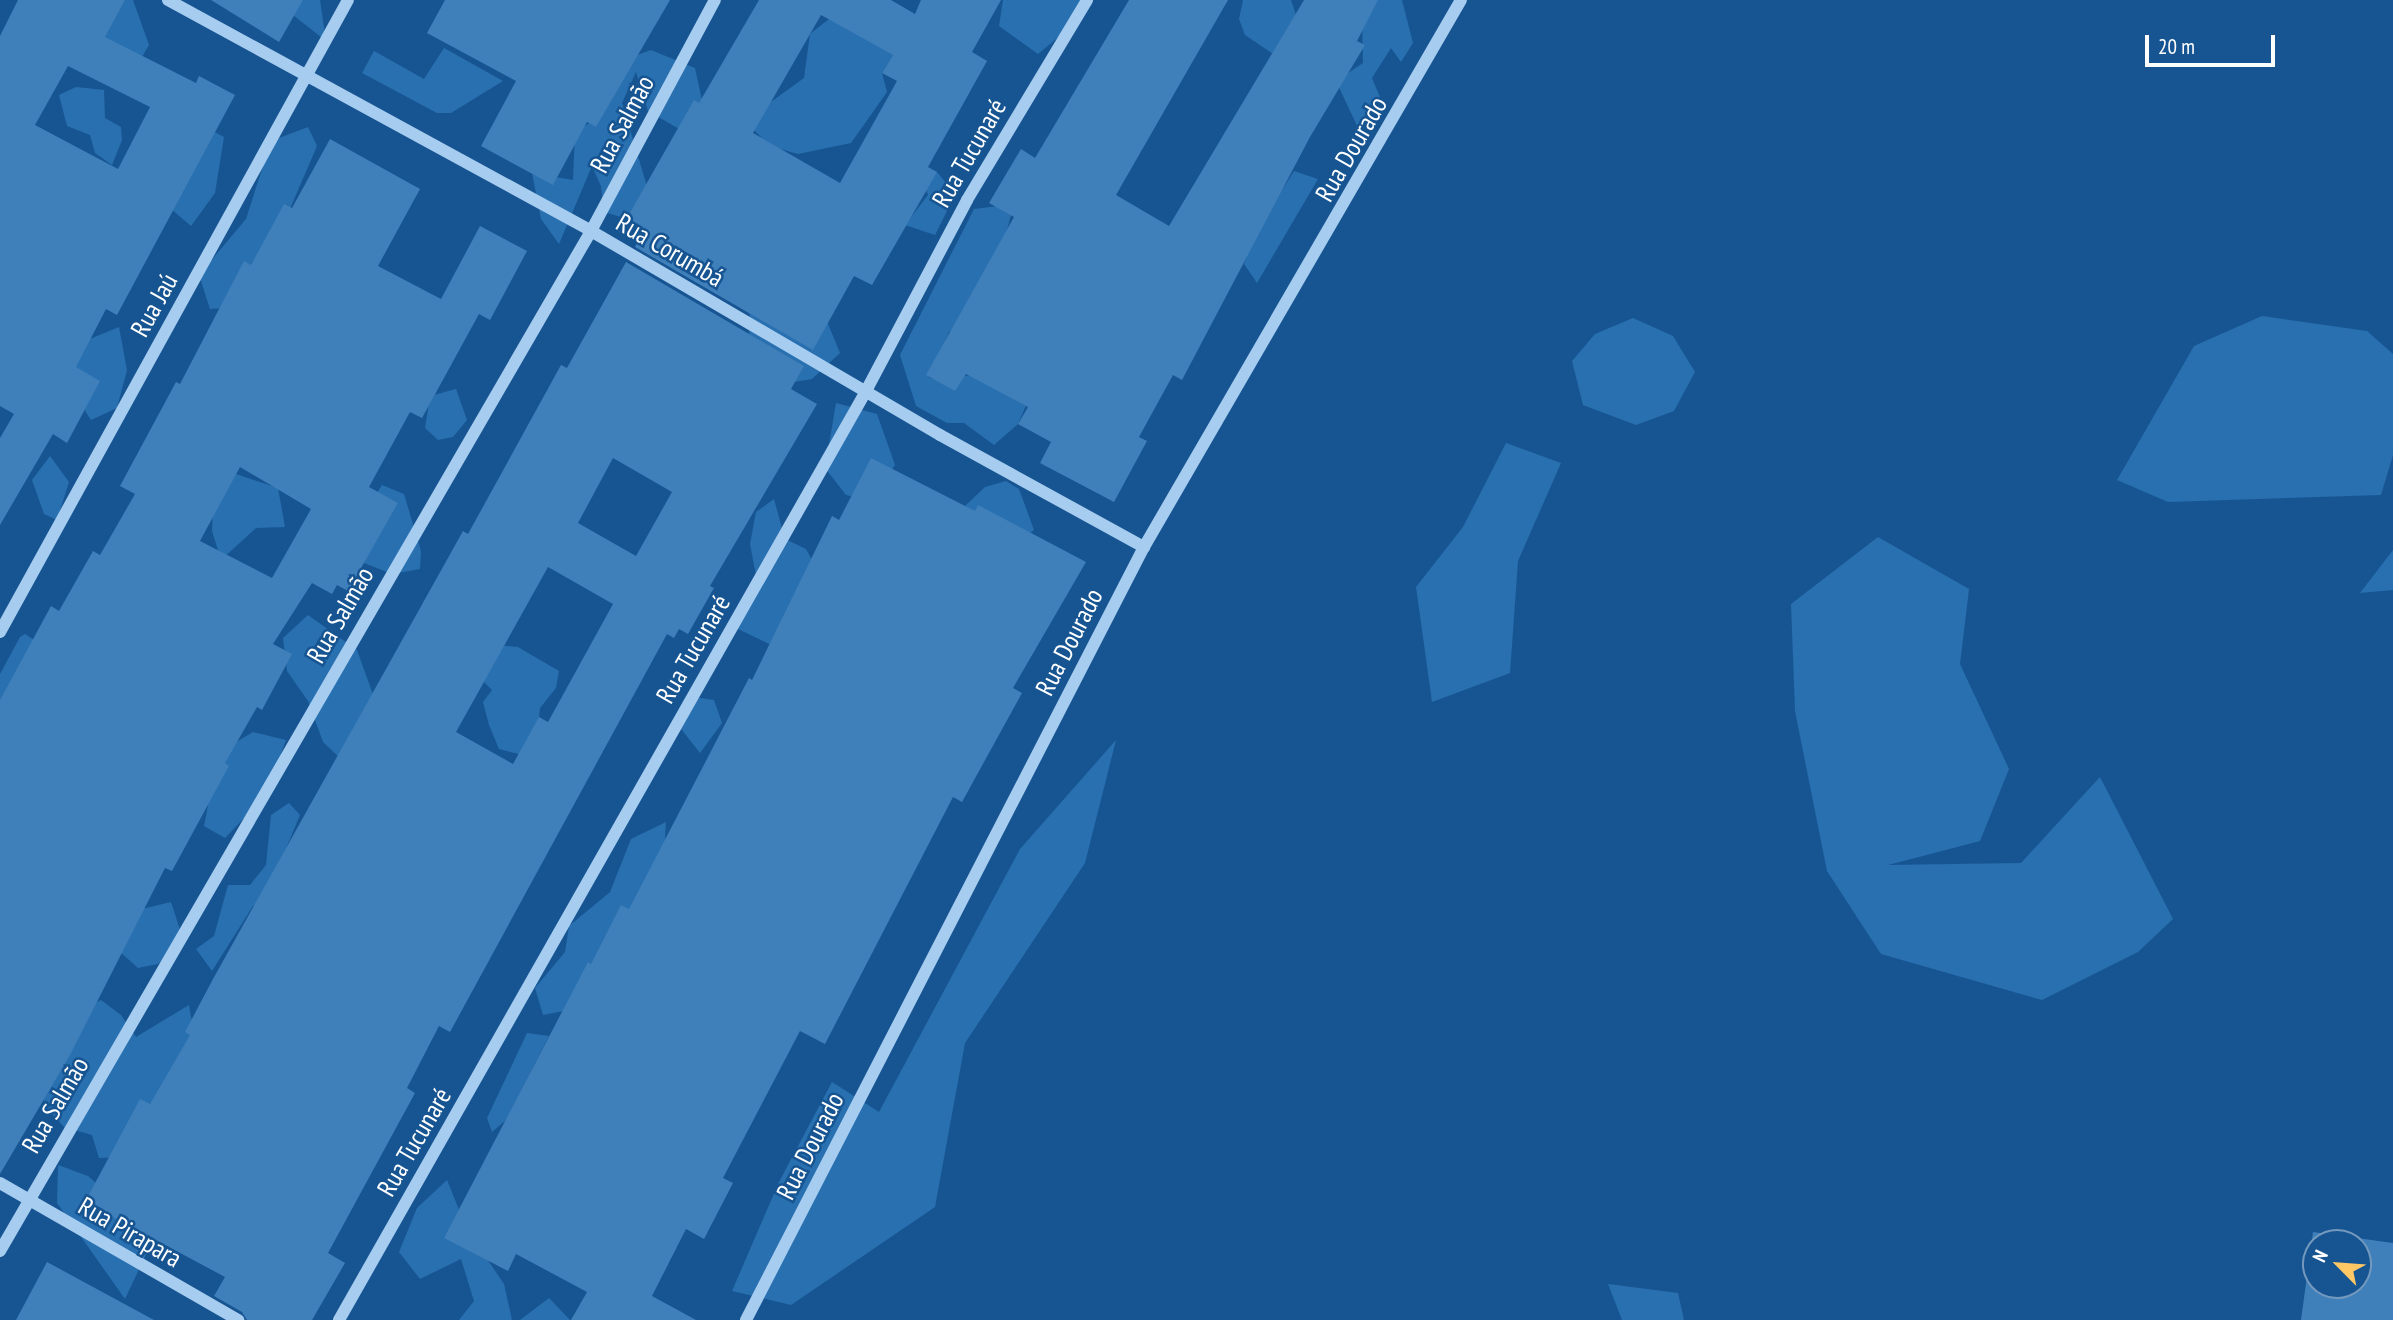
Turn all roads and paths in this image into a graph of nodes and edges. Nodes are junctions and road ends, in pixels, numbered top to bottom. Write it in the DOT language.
graph roads {
  1 [pos="168,0"];
  2 [pos="348,0"];
  3 [pos="715,0"];
  4 [pos="1087,0"];
  5 [pos="1461,0"];
  6 [pos="306,75"];
  7 [pos="591,231"];
  8 [pos="866,391"];
  9 [pos="1144,547"];
  10 [pos="0,632"];
  11 [pos="0,1183"];
  12 [pos="27,1198"];
  13 [pos="0,1251"];
  14 [pos="238,1320"];
  15 [pos="339,1320"];
  16 [pos="746,1320"];
  1 -- 6 [label="street, Rua Corumbá"];
  2 -- 6 [label="street, Rua Jaú"];
  3 -- 7 [label="street, Rua Salmão"];
  4 -- 8 [label="street, Rua Tucunaré"];
  5 -- 9 [label="street, Rua Dourado"];
  6 -- 7 [label="street, Rua Corumbá"];
  6 -- 10 [label="street, Rua Jaú"];
  7 -- 8 [label="street, Rua Corumbá"];
  7 -- 12 [label="street, Rua Salmão"];
  8 -- 9 [label="street, Rua Corumbá"];
  8 -- 15 [label="street, Rua Tucunaré"];
  9 -- 16 [label="street, Rua Dourado"];
  11 -- 12 [label="street, Rua Pirapara"];
  12 -- 13 [label="street, Rua Salmão"];
  12 -- 14 [label="street, Rua Pirapara"];
}
